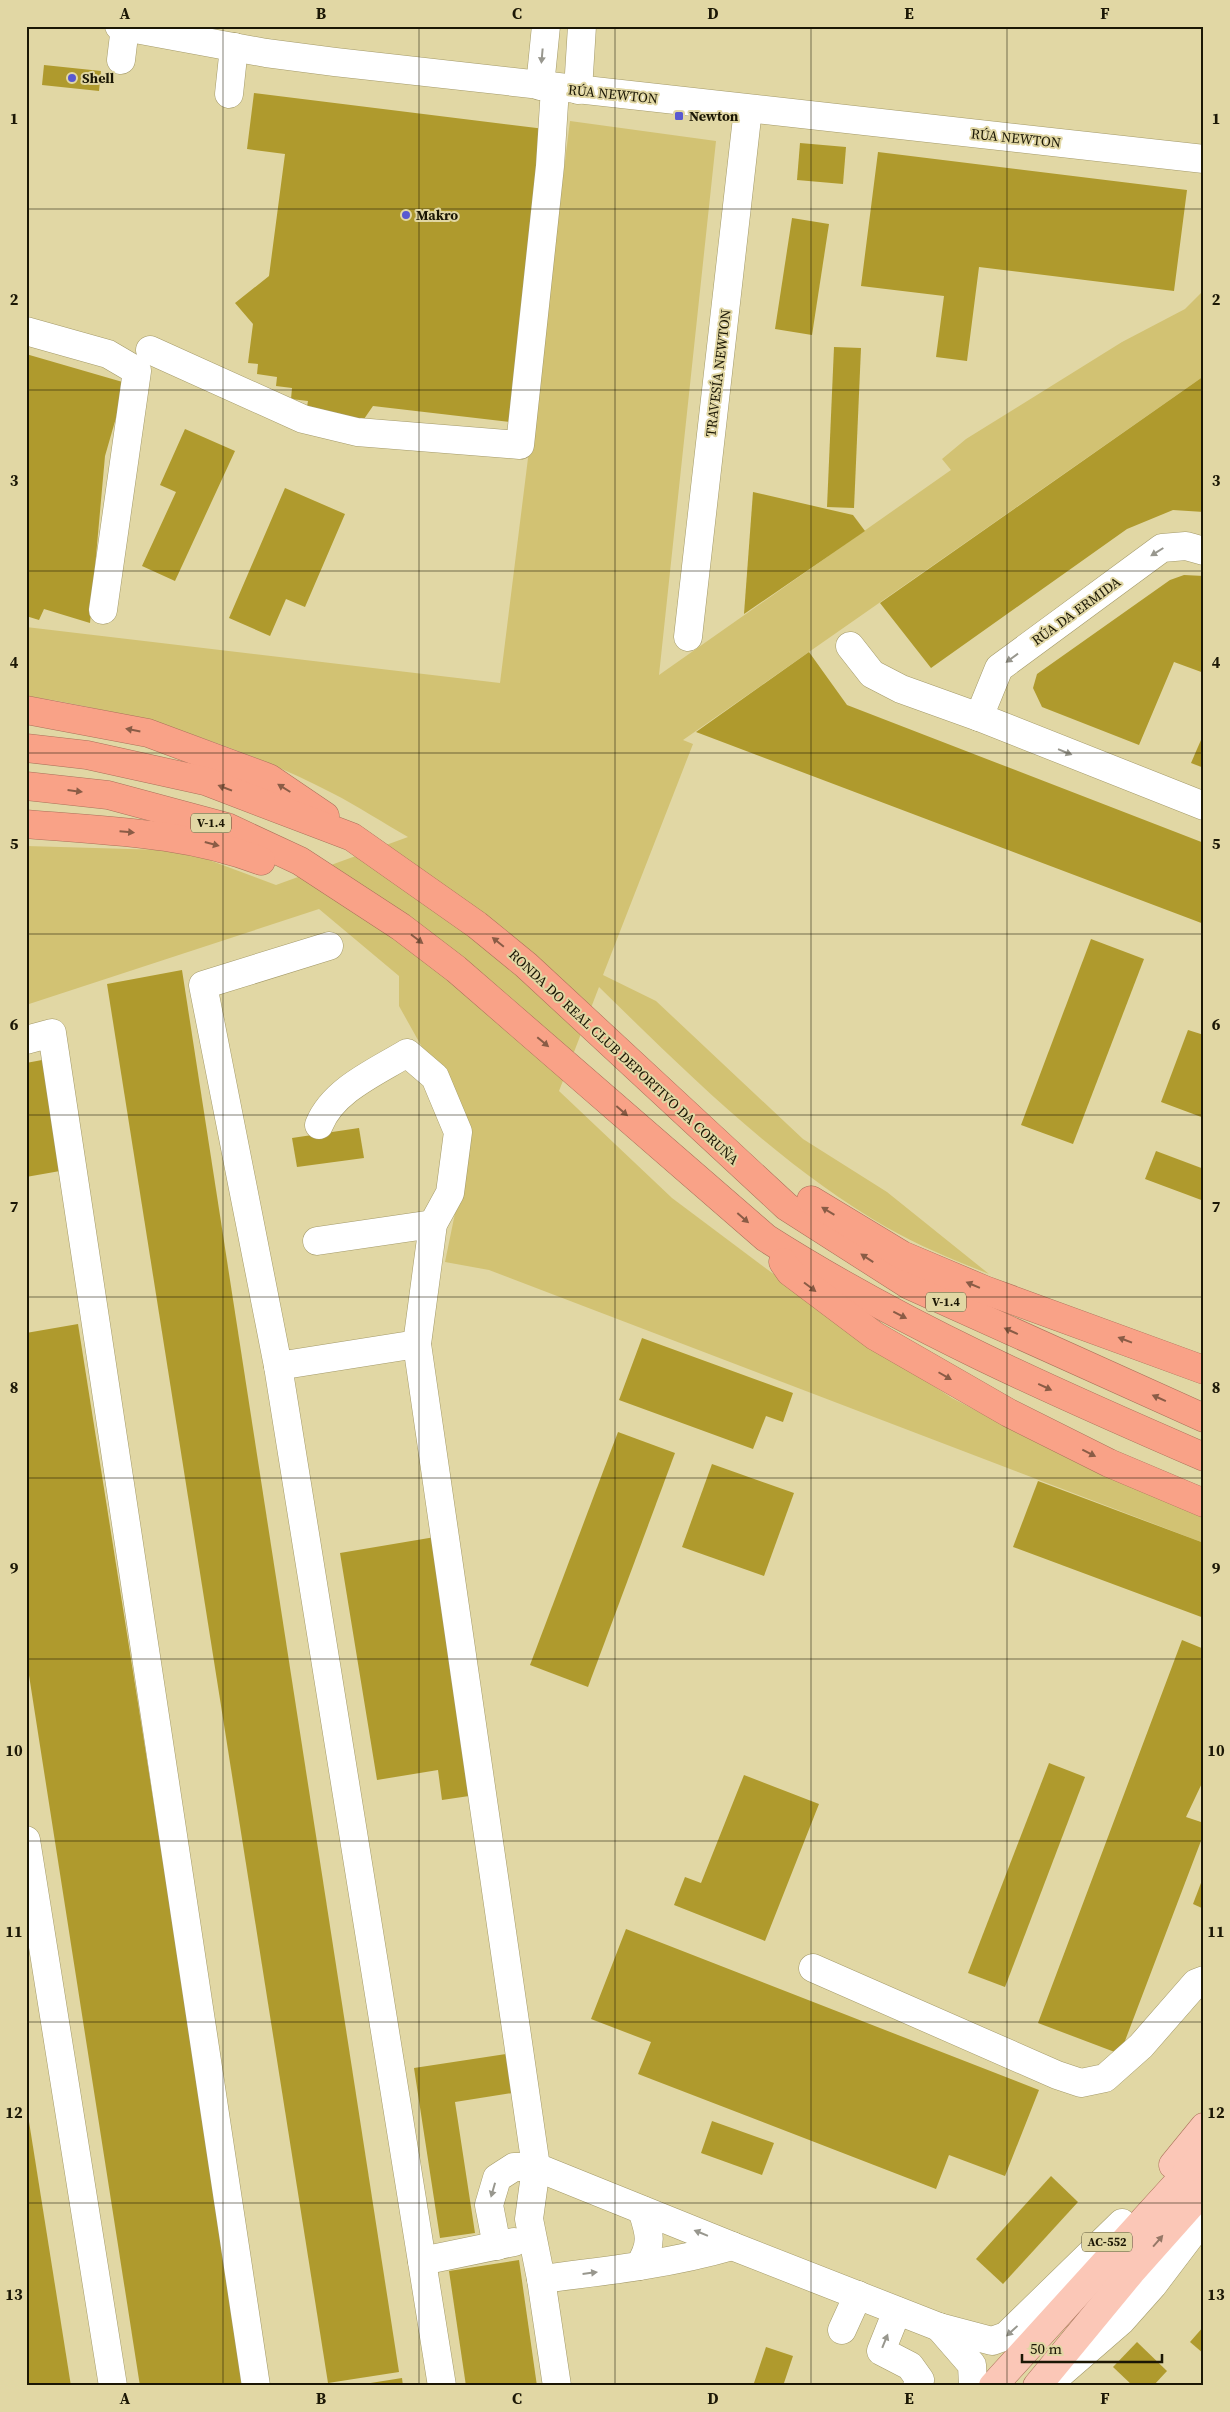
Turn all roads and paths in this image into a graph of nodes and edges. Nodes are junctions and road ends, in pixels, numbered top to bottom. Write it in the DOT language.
graph roads {
  1 [pos="155,26"];
  2 [pos="546,26"];
  3 [pos="582,26"];
  4 [pos="122,27"];
  5 [pos="203,41"];
  6 [pos="234,47"];
  7 [pos="121,60"];
  8 [pos="558,88"];
  9 [pos="229,94"];
  10 [pos="748,109"];
  11 [pos="1204,159"];
  12 [pos="26,331"];
  13 [pos="150,350"];
  14 [pos="1204,551"];
  15 [pos="103,610"];
  16 [pos="688,638"];
  17 [pos="850,646"];
  18 [pos="26,710"];
  19 [pos="979,717"];
  20 [pos="26,748"];
  21 [pos="26,786"];
  22 [pos="1204,806"];
  23 [pos="26,824"];
  24 [pos="352,837"];
  25 [pos="377,911"];
  26 [pos="329,946"];
  27 [pos="26,1040"];
  28 [pos="318,1125"];
  29 [pos="716,1142"];
  30 [pos="433,1224"];
  31 [pos="766,1238"];
  32 [pos="316,1241"];
  33 [pos="417,1344"];
  34 [pos="278,1366"];
  35 [pos="1204,1370"];
  36 [pos="1204,1418"];
  37 [pos="1204,1457"];
  38 [pos="1204,1503"];
  39 [pos="26,1840"];
  40 [pos="813,1968"];
  41 [pos="1204,1980"];
  42 [pos="1204,2127"];
  43 [pos="1204,2154"];
  44 [pos="536,2167"];
  45 [pos="1204,2190"];
  46 [pos="642,2210"];
  47 [pos="1202,2221"];
  48 [pos="1122,2224"];
  49 [pos="533,2238"];
  50 [pos="496,2246"];
  51 [pos="732,2246"];
  52 [pos="422,2261"];
  53 [pos="640,2266"];
  54 [pos="541,2279"];
  55 [pos="858,2295"];
  56 [pos="897,2311"];
  57 [pos="939,2327"];
  58 [pos="842,2330"];
  59 [pos="1014,2360"];
  60 [pos="1049,2382"];
  61 [pos="113,2386"];
  62 [pos="256,2386"];
  63 [pos="442,2386"];
  64 [pos="557,2386"];
  65 [pos="917,2386"];
  66 [pos="973,2386"];
  67 [pos="993,2386"];
  1 -- 5 [label="street, RÚA NEWTON"];
  2 -- 8 [label="street, one-way"];
  3 -- 8 [label="street"];
  4 -- 5 [label="street, RÚA NEWTON"];
  4 -- 7 [label="street"];
  5 -- 6 [label="street, RÚA NEWTON"];
  6 -- 8 [label="street, RÚA NEWTON"];
  6 -- 9 [label="street"];
  8 -- 10 [label="street, RÚA NEWTON"];
  8 -- 13 [label="street"];
  10 -- 11 [label="street, RÚA NEWTON"];
  10 -- 16 [label="street, TRAVESÍA NEWTON"];
  12 -- 15 [label="street"];
  14 -- 19 [label="street, RÚA DA ERMIDA, one-way"];
  17 -- 19 [label="street"];
  24 -- 18 [label="highway, one-way"];
  19 -- 22 [label="street, one-way"];
  24 -- 20 [label="highway, RONDA DO REAL CLUB DEPORTIVO DA CORUÑA / V-1.4, one-way"];
  21 -- 25 [label="highway, V-1.4, one-way"];
  23 -- 25 [label="highway, one-way"];
  29 -- 24 [label="highway, RONDA DO REAL CLUB DEPORTIVO DA CORUÑA / V-1.4, one-way"];
  25 -- 31 [label="highway, V-1.4, one-way"];
  26 -- 34 [label="street"];
  27 -- 62 [label="street"];
  28 -- 30 [label="street"];
  35 -- 29 [label="highway, one-way"];
  36 -- 29 [label="highway, RONDA DO REAL CLUB DEPORTIVO DA CORUÑA / V-1.4, one-way"];
  30 -- 32 [label="street"];
  30 -- 33 [label="street"];
  31 -- 37 [label="highway, V-1.4, one-way"];
  31 -- 38 [label="highway, one-way"];
  33 -- 34 [label="street"];
  33 -- 44 [label="street"];
  34 -- 52 [label="street"];
  39 -- 61 [label="street"];
  40 -- 41 [label="street"];
  42 -- 48 [label="main road, AC-552"];
  43 -- 59 [label="main road, AC-552"];
  44 -- 46 [label="street"];
  44 -- 49 [label="street"];
  44 -- 50 [label="street, one-way"];
  60 -- 45 [label="main road, AC-552, one-way"];
  51 -- 46 [label="street, one-way"];
  46 -- 53 [label="street"];
  47 -- 60 [label="main road, AC-552"];
  48 -- 57 [label="street, one-way"];
  48 -- 59 [label="main road, AC-552"];
  49 -- 50 [label="street"];
  49 -- 54 [label="street"];
  50 -- 52 [label="street"];
  51 -- 53 [label="street"];
  51 -- 55 [label="street"];
  52 -- 63 [label="street"];
  54 -- 53 [label="street, one-way"];
  54 -- 64 [label="street"];
  55 -- 56 [label="street"];
  55 -- 58 [label="street"];
  56 -- 57 [label="street"];
  65 -- 56 [label="street, one-way"];
  57 -- 66 [label="street"];
  59 -- 67 [label="main road, AC-552"];
}
